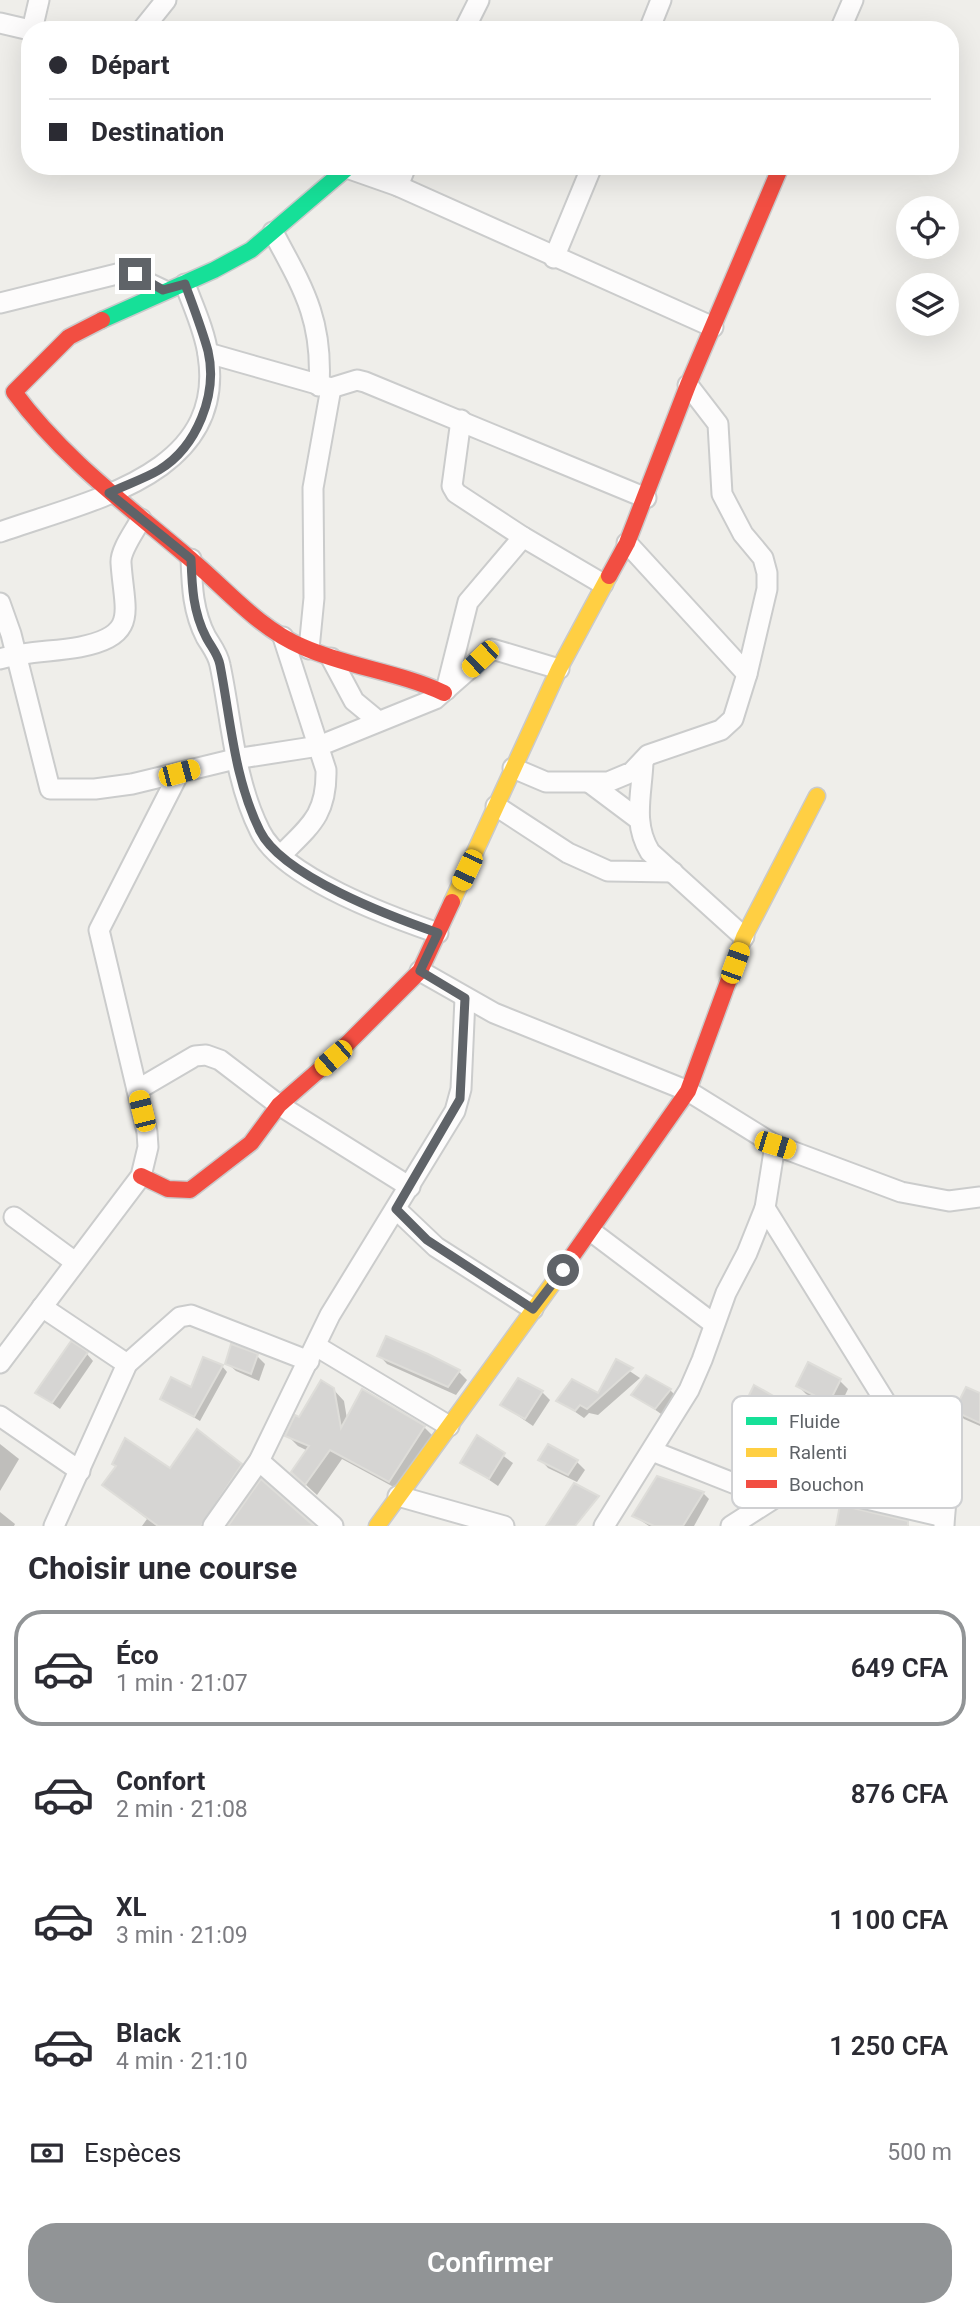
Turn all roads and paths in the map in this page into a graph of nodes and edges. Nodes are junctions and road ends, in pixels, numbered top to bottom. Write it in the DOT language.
graph roads {
  1 [pos="39,0"];
  2 [pos="166,0"];
  3 [pos="478,0"];
  4 [pos="661,0"];
  5 [pos="853,0"];
  6 [pos="33,21"];
  7 [pos="149,21"];
  8 [pos="468,21"];
  9 [pos="653,21"];
  10 [pos="844,21"];
  11 [pos="0,23"];
  12 [pos="21,28"];
  13 [pos="334,175"];
  14 [pos="366,175"];
  15 [pos="402,175"];
  16 [pos="588,175"];
  17 [pos="777,175"];
  18 [pos="398,186"];
  19 [pos="273,232"];
  20 [pos="554,258"];
  21 [pos="185,284"];
  22 [pos="163,290"];
  23 [pos="0,303"];
  24 [pos="713,327"];
  25 [pos="208,354"];
  26 [pos="688,385"];
  27 [pos="325,387"];
  28 [pos="7,396"];
  29 [pos="461,420"];
  30 [pos="109,493"];
  31 [pos="646,498"];
  32 [pos="141,519"];
  33 [pos="0,532"];
  34 [pos="523,537"];
  35 [pos="627,543"];
  36 [pos="191,559"];
  37 [pos="603,584"];
  38 [pos="0,603"];
  39 [pos="461,627"];
  40 [pos="283,637"];
  41 [pos="309,649"];
  42 [pos="492,649"];
  43 [pos="8,657"];
  44 [pos="331,659"];
  45 [pos="559,669"];
  46 [pos="747,674"];
  47 [pos="445,691"];
  48 [pos="354,701"];
  49 [pos="377,720"];
  50 [pos="348,733"];
  51 [pos="319,746"];
  52 [pos="235,760"];
  53 [pos="643,762"];
  54 [pos="513,768"];
  55 [pos="179,773"];
  56 [pos="590,783"];
  57 [pos="817,796"];
  58 [pos="496,806"];
  59 [pos="638,819"];
  60 [pos="281,855"];
  61 [pos="673,872"];
  62 [pos="438,933"];
  63 [pos="744,937"];
  64 [pos="420,971"];
  65 [pos="465,998"];
  66 [pos="137,1090"];
  67 [pos="688,1091"];
  68 [pos="279,1105"];
  69 [pos="775,1145"];
  70 [pos="141,1177"];
  71 [pos="410,1187"];
  72 [pos="980,1197"];
  73 [pos="765,1208"];
  74 [pos="396,1209"];
  75 [pos="14,1217"];
  76 [pos="592,1232"];
  77 [pos="75,1262"];
  78 [pos="42,1307"];
  79 [pos="533,1309"];
  80 [pos="714,1324"];
  81 [pos="312,1353"];
  82 [pos="2,1356"];
  83 [pos="127,1364"];
  84 [pos="882,1396"];
  85 [pos="0,1416"];
  86 [pos="449,1426"];
  87 [pos="652,1451"];
  88 [pos="259,1461"];
  89 [pos="80,1471"];
  90 [pos="732,1483"];
  91 [pos="398,1496"];
  92 [pos="757,1508"];
  93 [pos="892,1508"];
  94 [pos="944,1522"];
  95 [pos="54,1526"];
  96 [pos="213,1526"];
  97 [pos="333,1526"];
  98 [pos="377,1526"];
  99 [pos="505,1526"];
  100 [pos="604,1526"];
  101 [pos="731,1526"];
  1 -- 6 [label="street"];
  2 -- 7 [label="street"];
  3 -- 8 [label="street"];
  4 -- 9 [label="street"];
  5 -- 10 [label="street"];
  11 -- 12 [label="street"];
  13 -- 19 [label="street"];
  14 -- 18 [label="street"];
  15 -- 18 [label="street"];
  16 -- 20 [label="street"];
  17 -- 24 [label="street"];
  18 -- 20 [label="street"];
  19 -- 21 [label="street"];
  19 -- 27 [label="street"];
  20 -- 24 [label="street"];
  21 -- 22 [label="street"];
  21 -- 25 [label="street"];
  22 -- 23 [label="street"];
  22 -- 28 [label="street"];
  24 -- 26 [label="street"];
  25 -- 27 [label="street"];
  25 -- 30 [label="street"];
  26 -- 31 [label="street"];
  26 -- 46 [label="street"];
  27 -- 29 [label="street"];
  27 -- 41 [label="street"];
  28 -- 30 [label="street"];
  29 -- 31 [label="street"];
  29 -- 34 [label="street"];
  30 -- 32 [label="street"];
  30 -- 33 [label="street"];
  31 -- 35 [label="street"];
  32 -- 36 [label="street"];
  32 -- 43 [label="street"];
  34 -- 37 [label="street"];
  34 -- 39 [label="street"];
  35 -- 37 [label="street"];
  35 -- 46 [label="street"];
  36 -- 40 [label="street"];
  36 -- 52 [label="street"];
  37 -- 45 [label="street"];
  38 -- 43 [label="street"];
  39 -- 42 [label="street"];
  39 -- 47 [label="street"];
  40 -- 41 [label="street"];
  40 -- 51 [label="street"];
  41 -- 44 [label="street"];
  42 -- 45 [label="street"];
  42 -- 47 [label="street"];
  43 -- 55 [label="street"];
  44 -- 47 [label="street"];
  44 -- 48 [label="street"];
  45 -- 54 [label="street"];
  46 -- 53 [label="street"];
  47 -- 49 [label="street"];
  48 -- 49 [label="street"];
  48 -- 50 [label="street"];
  49 -- 50 [label="street"];
  50 -- 51 [label="street"];
  51 -- 52 [label="street"];
  51 -- 60 [label="street"];
  52 -- 55 [label="street"];
  52 -- 60 [label="street"];
  53 -- 56 [label="street"];
  53 -- 59 [label="street"];
  54 -- 56 [label="street"];
  54 -- 58 [label="street"];
  55 -- 66 [label="street"];
  56 -- 59 [label="street"];
  57 -- 63 [label="street"];
  58 -- 61 [label="street"];
  58 -- 62 [label="street"];
  59 -- 61 [label="street"];
  60 -- 62 [label="street"];
  61 -- 63 [label="street"];
  62 -- 64 [label="street"];
  63 -- 67 [label="street"];
  64 -- 65 [label="street"];
  64 -- 68 [label="street"];
  65 -- 67 [label="street"];
  65 -- 71 [label="street"];
  66 -- 68 [label="street"];
  66 -- 70 [label="street"];
  67 -- 69 [label="street"];
  67 -- 76 [label="street"];
  68 -- 70 [label="street"];
  68 -- 71 [label="street"];
  69 -- 72 [label="street"];
  69 -- 73 [label="street"];
  70 -- 77 [label="street"];
  71 -- 74 [label="street"];
  73 -- 80 [label="street"];
  73 -- 84 [label="street"];
  74 -- 79 [label="street"];
  74 -- 81 [label="street"];
  75 -- 77 [label="street"];
  76 -- 79 [label="street"];
  76 -- 80 [label="street"];
  77 -- 78 [label="street"];
  78 -- 82 [label="street"];
  78 -- 83 [label="street"];
  79 -- 86 [label="street"];
  80 -- 87 [label="street"];
  81 -- 83 [label="street"];
  81 -- 86 [label="street"];
  81 -- 88 [label="street"];
  83 -- 89 [label="street"];
  85 -- 89 [label="street"];
  86 -- 91 [label="street"];
  87 -- 90 [label="street"];
  87 -- 100 [label="street"];
  88 -- 96 [label="street"];
  88 -- 97 [label="street"];
  89 -- 95 [label="street"];
  91 -- 98 [label="street"];
  91 -- 99 [label="street"];
  92 -- 101 [label="street"];
  93 -- 94 [label="street"];
}
